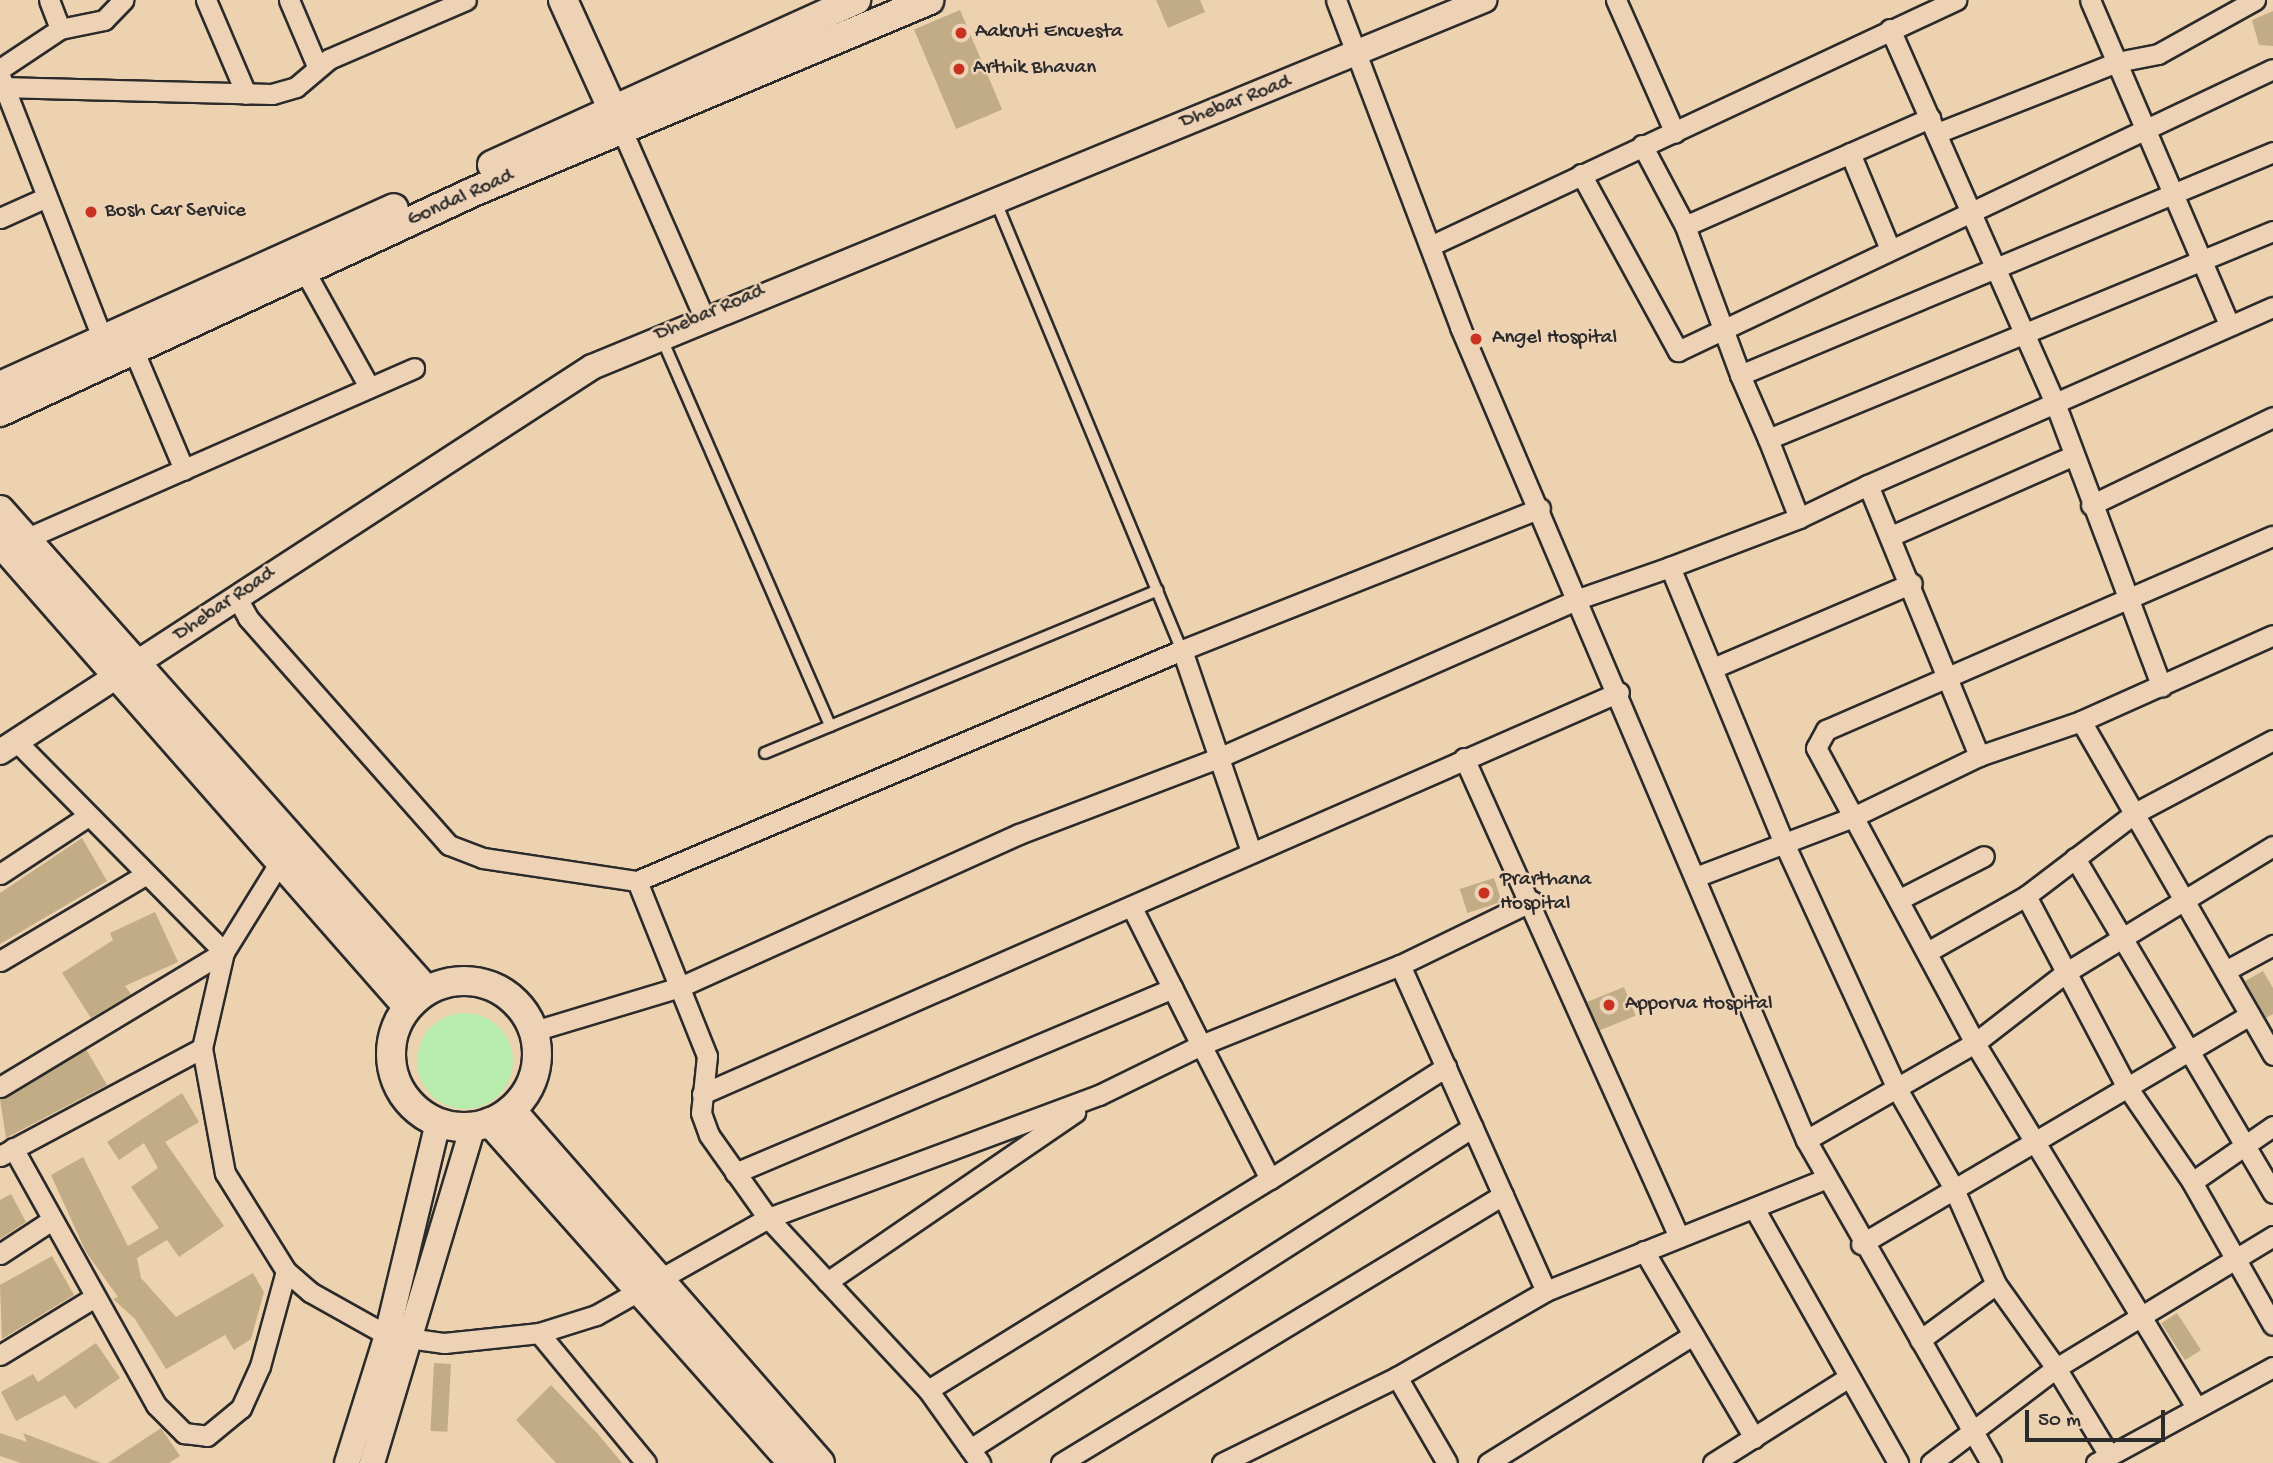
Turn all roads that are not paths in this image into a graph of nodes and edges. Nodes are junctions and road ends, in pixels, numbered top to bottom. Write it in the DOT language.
graph roads {
  1 [pos="49,0"];
  2 [pos="123,0"];
  3 [pos="206,0"];
  4 [pos="289,0"];
  5 [pos="466,0"];
  6 [pos="563,0"];
  7 [pos="856,0"];
  8 [pos="929,0"];
  9 [pos="1336,0"];
  10 [pos="1484,0"];
  11 [pos="1616,0"];
  12 [pos="1956,0"];
  13 [pos="2090,0"];
  14 [pos="2255,0"];
  15 [pos="827,18"];
  16 [pos="60,29"];
  17 [pos="1891,29"];
  18 [pos="1357,57"];
  19 [pos="2117,62"];
  20 [pos="317,66"];
  21 [pos="2273,69"];
  22 [pos="1,80"];
  23 [pos="246,94"];
  24 [pos="618,120"];
  25 [pos="1933,125"];
  26 [pos="1675,133"];
  27 [pos="2146,133"];
  28 [pos="1642,145"];
  29 [pos="2273,152"];
  30 [pos="1850,153"];
  31 [pos="1581,174"];
  32 [pos="47,197"];
  33 [pos="994,198"];
  34 [pos="2175,198"];
  35 [pos="1970,209"];
  36 [pos="0,218"];
  37 [pos="1685,226"];
  38 [pos="2273,231"];
  39 [pos="1430,246"];
  40 [pos="1890,249"];
  41 [pos="2202,263"];
  42 [pos="1998,267"];
  43 [pos="304,270"];
  44 [pos="2273,307"];
  45 [pos="704,317"];
  46 [pos="2229,325"];
  47 [pos="1721,326"];
  48 [pos="661,335"];
  49 [pos="2029,335"];
  50 [pos="116,349"];
  51 [pos="414,368"];
  52 [pos="1740,375"];
  53 [pos="0,386"];
  54 [pos="369,387"];
  55 [pos="2055,403"];
  56 [pos="0,412"];
  57 [pos="2272,420"];
  58 [pos="1768,439"];
  59 [pos="2072,456"];
  60 [pos="184,470"];
  61 [pos="1868,485"];
  62 [pos="2091,505"];
  63 [pos="1540,509"];
  64 [pos="0,510"];
  65 [pos="1799,518"];
  66 [pos="1893,535"];
  67 [pos="2273,536"];
  68 [pos="13,541"];
  69 [pos="1670,567"];
  70 [pos="1912,583"];
  71 [pos="1158,590"];
  72 [pos="236,596"];
  73 [pos="2130,597"];
  74 [pos="1578,600"];
  75 [pos="2273,635"];
  76 [pos="1182,650"];
  77 [pos="1713,668"];
  78 [pos="125,672"];
  79 [pos="1948,678"];
  80 [pos="2162,687"];
  81 [pos="1619,692"];
  82 [pos="2081,721"];
  83 [pos="831,726"];
  84 [pos="2273,740"];
  85 [pos="8,747"];
  86 [pos="765,753"];
  87 [pos="1979,756"];
  88 [pos="1218,758"];
  89 [pos="1464,758"];
  90 [pos="2135,813"];
  91 [pos="88,816"];
  92 [pos="1853,817"];
  93 [pos="1784,843"];
  94 [pos="2273,846"];
  95 [pos="1250,849"];
  96 [pos="1984,856"];
  97 [pos="2075,859"];
  98 [pos="278,865"];
  99 [pos="0,874"];
  100 [pos="145,875"];
  101 [pos="1698,876"];
  102 [pos="637,881"];
  103 [pos="2026,896"];
  104 [pos="2182,898"];
  105 [pos="1900,899"];
  106 [pos="1532,901"];
  107 [pos="1133,910"];
  108 [pos="2124,938"];
  109 [pos="2273,945"];
  110 [pos="1928,951"];
  111 [pos="224,952"];
  112 [pos="0,961"];
  113 [pos="1400,965"];
  114 [pos="2225,971"];
  115 [pos="2065,973"];
  116 [pos="680,986"];
  117 [pos="1173,988"];
  118 [pos="416,998"];
  119 [pos="2250,1015"];
  120 [pos="534,1031"];
  121 [pos="1975,1043"];
  122 [pos="1200,1045"];
  123 [pos="202,1048"];
  124 [pos="2193,1052"];
  125 [pos="2273,1055"];
  126 [pos="1446,1067"];
  127 [pos="2125,1084"];
  128 [pos="0,1087"];
  129 [pos="1896,1087"];
  130 [pos="702,1094"];
  131 [pos="1099,1095"];
  132 [pos="491,1120"];
  133 [pos="438,1122"];
  134 [pos="2273,1126"];
  135 [pos="1472,1127"];
  136 [pos="2034,1139"];
  137 [pos="1806,1140"];
  138 [pos="2242,1145"];
  139 [pos="7,1152"];
  140 [pos="735,1173"];
  141 [pos="1827,1178"];
  142 [pos="1270,1179"];
  143 [pos="2192,1182"];
  144 [pos="1953,1187"];
  145 [pos="2273,1193"];
  146 [pos="1503,1195"];
  147 [pos="1754,1208"];
  148 [pos="768,1218"];
  149 [pos="52,1220"];
  150 [pos="2273,1236"];
  151 [pos="1679,1237"];
  152 [pos="1861,1244"];
  153 [pos="1644,1251"];
  154 [pos="0,1254"];
  155 [pos="2232,1260"];
  156 [pos="286,1271"];
  157 [pos="827,1282"];
  158 [pos="1996,1284"];
  159 [pos="649,1288"];
  160 [pos="1546,1291"];
  161 [pos="93,1298"];
  162 [pos="2139,1313"];
  163 [pos="2273,1325"];
  164 [pos="539,1333"];
  165 [pos="387,1335"];
  166 [pos="1692,1335"];
  167 [pos="413,1340"];
  168 [pos="1920,1340"];
  169 [pos="0,1354"];
  170 [pos="2273,1367"];
  171 [pos="2056,1368"];
  172 [pos="1396,1377"];
  173 [pos="1849,1377"];
  174 [pos="928,1390"];
  175 [pos="2196,1407"];
  176 [pos="1970,1431"];
  177 [pos="1754,1438"];
  178 [pos="975,1456"];
  179 [pos="2102,1459"];
  180 [pos="347,1463"];
  181 [pos="372,1463"];
  182 [pos="646,1463"];
  183 [pos="793,1463"];
  184 [pos="820,1463"];
  185 [pos="1061,1463"];
  186 [pos="1222,1463"];
  187 [pos="1447,1463"];
  188 [pos="1488,1463"];
  189 [pos="1713,1463"];
  190 [pos="1898,1463"];
  191 [pos="1931,1463"];
  192 [pos="1991,1463"];
  1 -- 16 [label="street"];
  2 -- 16 [label="street"];
  3 -- 23 [label="street"];
  4 -- 20 [label="street"];
  5 -- 20 [label="street"];
  6 -- 24 [label="main road"];
  7 -- 15 [label="main road, Gondal Road"];
  8 -- 15 [label="main road, Gondal Road"];
  9 -- 18 [label="street"];
  10 -- 18 [label="street, Dhebar Road"];
  11 -- 26 [label="street"];
  12 -- 17 [label="street"];
  13 -- 19 [label="street"];
  14 -- 19 [label="street"];
  15 -- 24 [label="main road, Gondal Road"];
  16 -- 22 [label="street"];
  17 -- 25 [label="street"];
  17 -- 26 [label="street"];
  18 -- 33 [label="street, Dhebar Road"];
  18 -- 39 [label="street"];
  19 -- 25 [label="street"];
  19 -- 27 [label="street"];
  20 -- 23 [label="street"];
  21 -- 27 [label="street"];
  22 -- 23 [label="street"];
  22 -- 32 [label="street"];
  24 -- 43 [label="main road, Gondal Road"];
  24 -- 45 [label="street"];
  24 -- 50 [label="main road, Gondal Road"];
  25 -- 30 [label="street"];
  25 -- 35 [label="street"];
  26 -- 28 [label="street"];
  27 -- 34 [label="street"];
  27 -- 35 [label="street"];
  28 -- 31 [label="street"];
  28 -- 37 [label="street"];
  29 -- 34 [label="street"];
  30 -- 37 [label="street"];
  30 -- 40 [label="street"];
  31 -- 39 [label="street"];
  31 -- 47 [label="street"];
  32 -- 36 [label="street"];
  32 -- 50 [label="street"];
  33 -- 45 [label="street, Dhebar Road"];
  33 -- 71 [label="lane"];
  34 -- 41 [label="street"];
  34 -- 42 [label="street"];
  35 -- 40 [label="street"];
  35 -- 42 [label="street"];
  37 -- 47 [label="street"];
  38 -- 41 [label="street"];
  39 -- 63 [label="street"];
  40 -- 47 [label="street"];
  41 -- 46 [label="street"];
  41 -- 49 [label="street"];
  42 -- 49 [label="street"];
  42 -- 52 [label="street"];
  43 -- 50 [label="main road, Gondal Road"];
  43 -- 54 [label="street"];
  44 -- 46 [label="street"];
  45 -- 48 [label="street, Dhebar Road"];
  46 -- 55 [label="street"];
  47 -- 52 [label="street"];
  48 -- 72 [label="street, Dhebar Road"];
  48 -- 83 [label="lane"];
  49 -- 55 [label="street"];
  49 -- 58 [label="street"];
  50 -- 53 [label="main road, Gondal Road"];
  50 -- 56 [label="main road, Gondal Road"];
  50 -- 60 [label="street"];
  51 -- 54 [label="street"];
  52 -- 58 [label="street"];
  54 -- 60 [label="street"];
  55 -- 59 [label="street"];
  55 -- 61 [label="street"];
  57 -- 62 [label="street"];
  58 -- 65 [label="street"];
  59 -- 62 [label="street"];
  59 -- 66 [label="street"];
  60 -- 68 [label="street"];
  61 -- 65 [label="street"];
  61 -- 66 [label="street"];
  62 -- 73 [label="street"];
  63 -- 74 [label="street"];
  63 -- 76 [label="street"];
  64 -- 68 [label="main road"];
  65 -- 69 [label="street"];
  66 -- 70 [label="street"];
  67 -- 73 [label="street"];
  68 -- 78 [label="main road"];
  69 -- 74 [label="street"];
  69 -- 77 [label="street"];
  70 -- 77 [label="street"];
  70 -- 79 [label="street"];
  71 -- 76 [label="lane"];
  71 -- 83 [label="lane"];
  72 -- 78 [label="street, Dhebar Road"];
  72 -- 102 [label="street"];
  73 -- 79 [label="street"];
  73 -- 80 [label="street"];
  74 -- 81 [label="street"];
  74 -- 88 [label="street"];
  75 -- 80 [label="street"];
  76 -- 88 [label="street"];
  76 -- 102 [label="street"];
  77 -- 93 [label="street"];
  78 -- 85 [label="street, Dhebar Road"];
  78 -- 98 [label="main road"];
  78 -- 118 [label="main road"];
  79 -- 87 [label="street"];
  79 -- 92 [label="street"];
  80 -- 82 [label="street"];
  81 -- 89 [label="street"];
  81 -- 101 [label="street"];
  82 -- 87 [label="street"];
  82 -- 90 [label="street"];
  83 -- 86 [label="lane"];
  84 -- 90 [label="street"];
  85 -- 91 [label="street"];
  87 -- 92 [label="street"];
  88 -- 95 [label="street"];
  88 -- 116 [label="street"];
  89 -- 95 [label="street"];
  89 -- 106 [label="street"];
  90 -- 97 [label="street"];
  90 -- 104 [label="street"];
  91 -- 99 [label="street"];
  91 -- 100 [label="street"];
  92 -- 93 [label="street"];
  92 -- 105 [label="street"];
  93 -- 101 [label="street"];
  93 -- 129 [label="street"];
  94 -- 104 [label="street"];
  95 -- 107 [label="street"];
  96 -- 105 [label="street"];
  97 -- 103 [label="street"];
  97 -- 108 [label="street"];
  98 -- 111 [label="street"];
  98 -- 118 [label="main road"];
  100 -- 111 [label="street"];
  100 -- 112 [label="street"];
  101 -- 137 [label="street"];
  102 -- 116 [label="street"];
  103 -- 110 [label="street"];
  103 -- 115 [label="street"];
  104 -- 108 [label="street"];
  104 -- 114 [label="street"];
  105 -- 110 [label="street"];
  106 -- 113 [label="street"];
  106 -- 151 [label="street"];
  107 -- 117 [label="street"];
  107 -- 130 [label="street"];
  108 -- 115 [label="street"];
  108 -- 124 [label="street"];
  109 -- 114 [label="street"];
  110 -- 121 [label="street"];
  111 -- 123 [label="street"];
  111 -- 128 [label="street"];
  113 -- 122 [label="street"];
  113 -- 126 [label="street"];
  114 -- 119 [label="street"];
  115 -- 121 [label="street"];
  115 -- 127 [label="street"];
  116 -- 120 [label="street"];
  116 -- 130 [label="street"];
  117 -- 122 [label="street"];
  117 -- 140 [label="street"];
  118 -- 120 [label="main road"];
  118 -- 133 [label="main road"];
  119 -- 124 [label="street"];
  119 -- 125 [label="street"];
  120 -- 132 [label="main road"];
  121 -- 129 [label="street"];
  121 -- 136 [label="street"];
  122 -- 131 [label="street"];
  122 -- 142 [label="street"];
  123 -- 139 [label="street"];
  123 -- 156 [label="street"];
  124 -- 127 [label="street"];
  124 -- 138 [label="street"];
  126 -- 135 [label="street"];
  126 -- 142 [label="street"];
  127 -- 136 [label="street"];
  127 -- 143 [label="street"];
  129 -- 137 [label="street"];
  129 -- 144 [label="street"];
  130 -- 140 [label="street"];
  131 -- 148 [label="street"];
  131 -- 157 [label="street"];
  132 -- 133 [label="main road"];
  132 -- 159 [label="main road"];
  132 -- 167 [label="street"];
  133 -- 165 [label="street"];
  134 -- 138 [label="street"];
  135 -- 146 [label="street"];
  135 -- 178 [label="street"];
  136 -- 144 [label="street"];
  136 -- 162 [label="street"];
  137 -- 141 [label="street"];
  138 -- 143 [label="street"];
  138 -- 145 [label="street"];
  139 -- 149 [label="street"];
  140 -- 148 [label="street"];
  141 -- 147 [label="street"];
  141 -- 152 [label="street"];
  142 -- 174 [label="street"];
  143 -- 155 [label="street"];
  144 -- 152 [label="street"];
  144 -- 158 [label="street"];
  146 -- 160 [label="street"];
  146 -- 185 [label="street"];
  147 -- 151 [label="street"];
  147 -- 173 [label="street"];
  148 -- 157 [label="street"];
  148 -- 159 [label="street"];
  149 -- 154 [label="street"];
  149 -- 161 [label="street"];
  150 -- 155 [label="street"];
  151 -- 153 [label="street"];
  152 -- 168 [label="street"];
  153 -- 160 [label="street"];
  153 -- 166 [label="street"];
  155 -- 162 [label="street"];
  155 -- 163 [label="street"];
  156 -- 161 [label="street"];
  156 -- 165 [label="street"];
  157 -- 174 [label="street"];
  158 -- 168 [label="street"];
  158 -- 171 [label="street"];
  159 -- 164 [label="street"];
  159 -- 183 [label="main road"];
  159 -- 184 [label="main road"];
  160 -- 172 [label="street"];
  161 -- 169 [label="street"];
  162 -- 171 [label="street"];
  162 -- 175 [label="street"];
  164 -- 167 [label="street"];
  164 -- 182 [label="street"];
  165 -- 167 [label="street"];
  165 -- 180 [label="street"];
  166 -- 177 [label="street"];
  166 -- 188 [label="street"];
  167 -- 181 [label="street"];
  168 -- 176 [label="street"];
  170 -- 175 [label="street"];
  171 -- 176 [label="street"];
  171 -- 179 [label="street"];
  172 -- 186 [label="street"];
  172 -- 187 [label="street"];
  173 -- 177 [label="street"];
  173 -- 190 [label="street"];
  174 -- 178 [label="street"];
  175 -- 179 [label="street"];
  176 -- 191 [label="street"];
  176 -- 192 [label="street"];
  177 -- 189 [label="street"];
}
